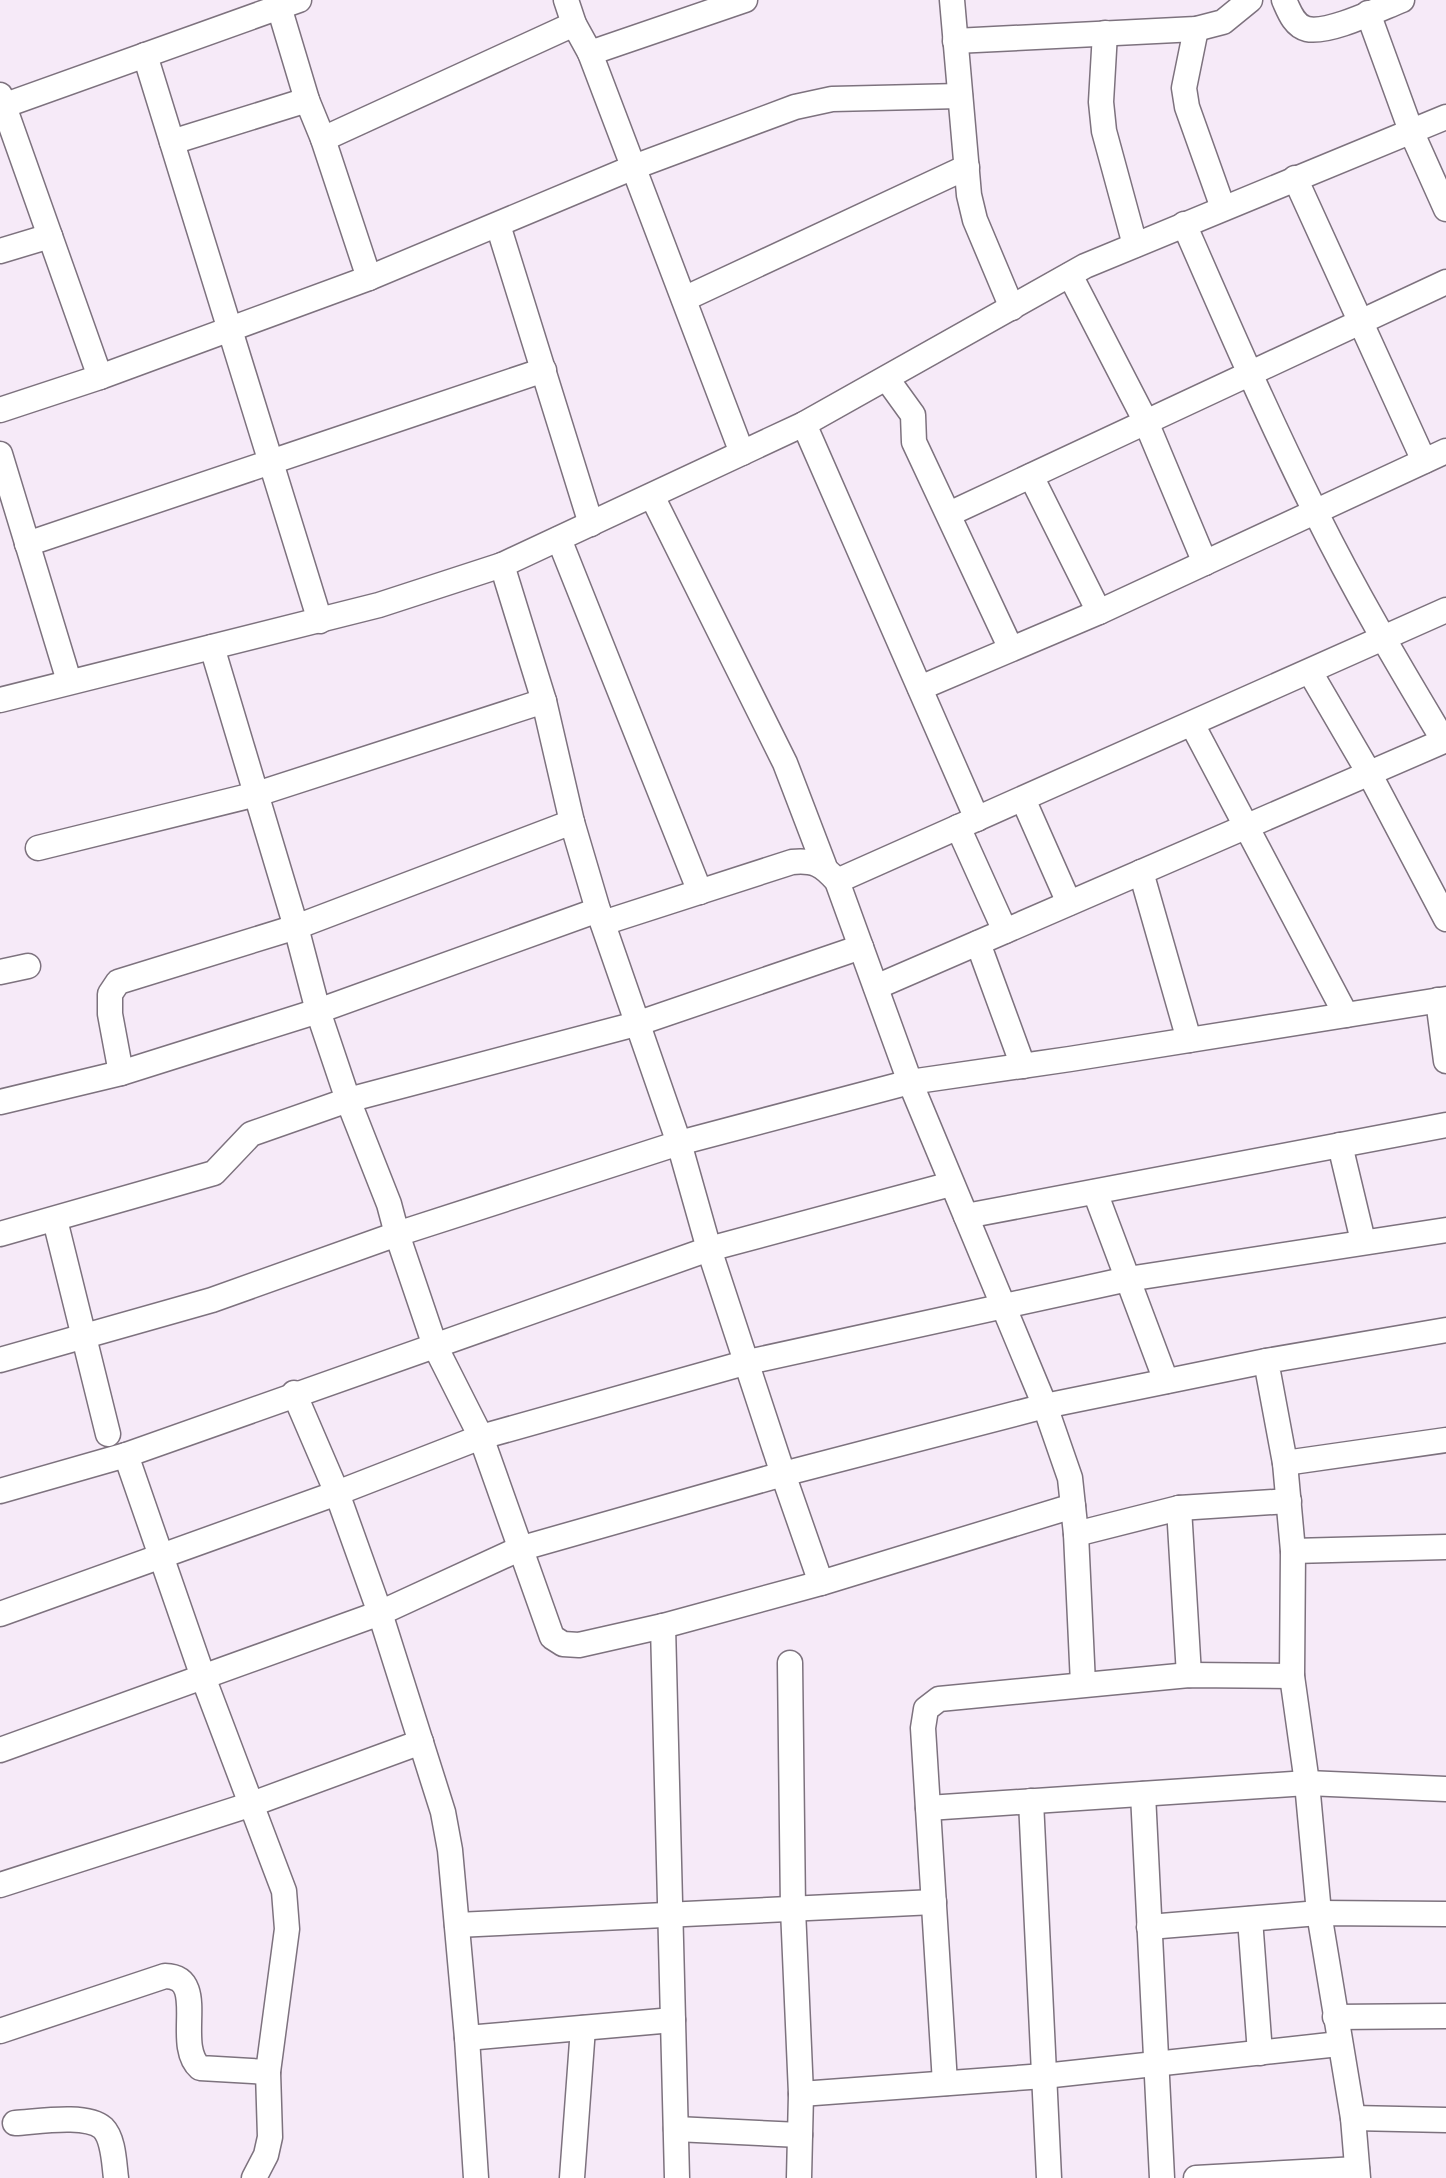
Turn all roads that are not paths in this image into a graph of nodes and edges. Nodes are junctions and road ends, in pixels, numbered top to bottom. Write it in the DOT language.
graph roads {
  1 [pos="566,0"];
  2 [pos="744,0"];
  3 [pos="952,0"];
  4 [pos="1250,0"];
  5 [pos="1284,0"];
  6 [pos="1401,0"];
  7 [pos="285,2"];
  8 [pos="680,11"];
  9 [pos="1368,13"];
  10 [pos="574,24"];
  11 [pos="1196,29"];
  12 [pos="1105,33"];
  13 [pos="955,41"];
  14 [pos="590,53"];
  15 [pos="145,55"];
  16 [pos="960,96"];
  17 [pos="307,100"];
  18 [pos="1,103"];
  19 [pos="1446,117"];
  20 [pos="1411,131"];
  21 [pos="323,140"];
  22 [pos="172,142"];
  23 [pos="634,167"];
  24 [pos="967,168"];
  25 [pos="1295,178"];
  26 [pos="1223,208"];
  27 [pos="1446,209"];
  28 [pos="498,225"];
  29 [pos="1184,225"];
  30 [pos="50,236"];
  31 [pos="1135,245"];
  32 [pos="0,251"];
  33 [pos="1070,275"];
  34 [pos="369,278"];
  35 [pos="1446,282"];
  36 [pos="684,299"];
  37 [pos="1012,308"];
  38 [pos="1361,321"];
  39 [pos="230,330"];
  40 [pos="544,370"];
  41 [pos="1249,373"];
  42 [pos="100,377"];
  43 [pos="887,379"];
  44 [pos="0,410"];
  45 [pos="1146,422"];
  46 [pos="804,424"];
  47 [pos="1446,451"];
  48 [pos="742,453"];
  49 [pos="0,454"];
  50 [pos="270,462"];
  51 [pos="1424,462"];
  52 [pos="1031,477"];
  53 [pos="652,496"];
  54 [pos="1315,512"];
  55 [pos="949,514"];
  56 [pos="591,524"];
  57 [pos="559,539"];
  58 [pos="27,544"];
  59 [pos="1204,563"];
  60 [pos="502,565"];
  61 [pos="1446,610"];
  62 [pos="1099,612"];
  63 [pos="320,621"];
  64 [pos="1382,638"];
  65 [pos="212,647"];
  66 [pos="1011,650"];
  67 [pos="1310,672"];
  68 [pos="69,681"];
  69 [pos="920,688"];
  70 [pos="0,700"];
  71 [pos="544,700"];
  72 [pos="1192,724"];
  73 [pos="1445,741"];
  74 [pos="1368,773"];
  75 [pos="257,794"];
  76 [pos="1023,799"];
  77 [pos="572,822"];
  78 [pos="968,823"];
  79 [pos="1246,826"];
  80 [pos="38,848"];
  81 [pos="1141,872"];
  82 [pos="830,873"];
  83 [pos="700,892"];
  84 [pos="1069,903"];
  85 [pos="601,916"];
  86 [pos="1446,919"];
  87 [pos="297,927"];
  88 [pos="1005,931"];
  89 [pos="978,943"];
  90 [pos="861,947"];
  91 [pos="28,966"];
  92 [pos="0,972"];
  93 [pos="876,987"];
  94 [pos="1442,999"];
  95 [pos="318,1011"];
  96 [pos="1346,1015"];
  97 [pos="636,1024"];
  98 [pos="1189,1040"];
  99 [pos="1446,1061"];
  100 [pos="1023,1066"];
  101 [pos="121,1073"];
  102 [pos="910,1082"];
  103 [pos="348,1100"];
  104 [pos="0,1102"];
  105 [pos="1446,1125"];
  106 [pos="678,1143"];
  107 [pos="1340,1145"];
  108 [pos="951,1184"];
  109 [pos="1095,1192"];
  110 [pos="966,1216"];
  111 [pos="55,1220"];
  112 [pos="1446,1230"];
  113 [pos="0,1234"];
  114 [pos="397,1234"];
  115 [pos="1363,1241"];
  116 [pos="709,1249"];
  117 [pos="1128,1280"];
  118 [pos="1003,1305"];
  119 [pos="1446,1330"];
  120 [pos="85,1337"];
  121 [pos="435,1346"];
  122 [pos="0,1360"];
  123 [pos="1266,1361"];
  124 [pos="748,1362"];
  125 [pos="1166,1381"];
  126 [pos="294,1393"];
  127 [pos="1045,1406"];
  128 [pos="108,1434"];
  129 [pos="481,1437"];
  130 [pos="1446,1440"];
  131 [pos="126,1455"];
  132 [pos="1285,1463"];
  133 [pos="783,1474"];
  134 [pos="0,1491"];
  135 [pos="337,1492"];
  136 [pos="1289,1501"];
  137 [pos="1073,1506"];
  138 [pos="1179,1508"];
  139 [pos="1076,1534"];
  140 [pos="1446,1547"];
  141 [pos="519,1550"];
  142 [pos="1293,1551"];
  143 [pos="161,1556"];
  144 [pos="821,1583"];
  145 [pos="380,1613"];
  146 [pos="0,1614"];
  147 [pos="663,1626"];
  148 [pos="790,1663"];
  149 [pos="1189,1675"];
  150 [pos="1292,1676"];
  151 [pos="202,1677"];
  152 [pos="1083,1684"];
  153 [pos="421,1742"];
  154 [pos="0,1750"];
  155 [pos="1307,1783"];
  156 [pos="1446,1789"];
  157 [pos="1143,1794"];
  158 [pos="1031,1801"];
  159 [pos="252,1804"];
  160 [pos="928,1808"];
  161 [pos="0,1885"];
  162 [pos="934,1902"];
  163 [pos="793,1908"];
  164 [pos="1319,1913"];
  165 [pos="670,1914"];
  166 [pos="1446,1914"];
  167 [pos="1250,1919"];
  168 [pos="457,1925"];
  169 [pos="1149,1927"];
  170 [pos="1446,2016"];
  171 [pos="1335,2018"];
  172 [pos="673,2020"];
  173 [pos="583,2028"];
  174 [pos="0,2031"];
  175 [pos="467,2038"];
  176 [pos="1339,2044"];
  177 [pos="1260,2053"];
  178 [pos="1156,2065"];
  179 [pos="268,2072"];
  180 [pos="1044,2076"];
  181 [pos="945,2083"];
  182 [pos="801,2094"];
  183 [pos="1353,2118"];
  184 [pos="1446,2120"];
  185 [pos="15,2123"];
  186 [pos="676,2129"];
  187 [pos="800,2135"];
  188 [pos="1357,2174"];
  189 [pos="116,2178"];
  190 [pos="254,2178"];
  191 [pos="476,2178"];
  192 [pos="572,2178"];
  193 [pos="677,2178"];
  194 [pos="799,2178"];
  195 [pos="1048,2178"];
  196 [pos="1162,2178"];
  197 [pos="1196,2178"];
  1 -- 10 [label="street"];
  2 -- 8 [label="street"];
  3 -- 13 [label="street"];
  4 -- 11 [label="street"];
  5 -- 9 [label="street"];
  6 -- 9 [label="street"];
  7 -- 15 [label="street"];
  7 -- 17 [label="street"];
  8 -- 14 [label="street"];
  9 -- 20 [label="street"];
  10 -- 14 [label="street"];
  10 -- 21 [label="street"];
  11 -- 12 [label="street"];
  11 -- 26 [label="street"];
  12 -- 13 [label="street"];
  12 -- 31 [label="street"];
  13 -- 16 [label="street"];
  14 -- 23 [label="street"];
  15 -- 18 [label="street"];
  15 -- 22 [label="street"];
  16 -- 23 [label="street"];
  16 -- 24 [label="street"];
  17 -- 21 [label="street"];
  17 -- 22 [label="street"];
  18 -- 30 [label="street"];
  19 -- 20 [label="street"];
  20 -- 25 [label="street"];
  20 -- 27 [label="street"];
  21 -- 34 [label="street"];
  22 -- 39 [label="street"];
  23 -- 28 [label="street"];
  23 -- 36 [label="street"];
  24 -- 36 [label="street"];
  24 -- 37 [label="street"];
  25 -- 26 [label="street"];
  25 -- 38 [label="street"];
  26 -- 29 [label="street"];
  28 -- 34 [label="street"];
  28 -- 40 [label="street"];
  29 -- 31 [label="street"];
  29 -- 41 [label="street"];
  30 -- 32 [label="street"];
  30 -- 42 [label="street"];
  31 -- 33 [label="street"];
  33 -- 37 [label="street"];
  33 -- 45 [label="street"];
  34 -- 39 [label="street"];
  35 -- 38 [label="street"];
  36 -- 48 [label="street"];
  37 -- 43 [label="street"];
  38 -- 41 [label="street"];
  38 -- 51 [label="street"];
  39 -- 42 [label="street"];
  39 -- 50 [label="street"];
  40 -- 50 [label="street"];
  40 -- 56 [label="street"];
  41 -- 45 [label="street"];
  41 -- 54 [label="street"];
  42 -- 44 [label="street"];
  43 -- 46 [label="street"];
  43 -- 55 [label="street"];
  45 -- 52 [label="street"];
  45 -- 59 [label="street"];
  46 -- 48 [label="street"];
  46 -- 69 [label="street"];
  47 -- 51 [label="street"];
  48 -- 53 [label="street"];
  49 -- 58 [label="street"];
  50 -- 58 [label="street"];
  50 -- 63 [label="street"];
  51 -- 54 [label="street"];
  52 -- 55 [label="street"];
  52 -- 62 [label="street"];
  53 -- 56 [label="street"];
  53 -- 82 [label="street"];
  54 -- 59 [label="street"];
  54 -- 64 [label="street"];
  55 -- 66 [label="street"];
  56 -- 57 [label="street"];
  57 -- 60 [label="street"];
  57 -- 83 [label="street"];
  58 -- 68 [label="street"];
  59 -- 62 [label="street"];
  60 -- 63 [label="street"];
  60 -- 71 [label="street"];
  61 -- 64 [label="street"];
  62 -- 66 [label="street"];
  63 -- 65 [label="street"];
  64 -- 67 [label="street"];
  64 -- 73 [label="street"];
  65 -- 68 [label="street"];
  65 -- 75 [label="street"];
  66 -- 69 [label="street"];
  67 -- 72 [label="street"];
  67 -- 74 [label="street"];
  68 -- 70 [label="street"];
  69 -- 78 [label="street"];
  71 -- 75 [label="street"];
  71 -- 77 [label="street"];
  72 -- 76 [label="street"];
  72 -- 79 [label="street"];
  73 -- 74 [label="street"];
  74 -- 79 [label="street"];
  74 -- 86 [label="street"];
  75 -- 80 [label="street"];
  75 -- 87 [label="street"];
  76 -- 78 [label="street"];
  76 -- 84 [label="street"];
  77 -- 85 [label="street"];
  77 -- 87 [label="street"];
  78 -- 82 [label="street"];
  78 -- 88 [label="street"];
  79 -- 81 [label="street"];
  79 -- 96 [label="street"];
  81 -- 84 [label="street"];
  81 -- 98 [label="street"];
  82 -- 83 [label="street"];
  82 -- 90 [label="street"];
  83 -- 85 [label="street"];
  84 -- 88 [label="street"];
  85 -- 95 [label="street"];
  85 -- 97 [label="street"];
  87 -- 95 [label="street"];
  87 -- 101 [label="street"];
  88 -- 89 [label="street"];
  89 -- 93 [label="street"];
  89 -- 100 [label="street"];
  90 -- 93 [label="street"];
  90 -- 97 [label="street"];
  91 -- 92 [label="street"];
  93 -- 102 [label="street"];
  94 -- 96 [label="street"];
  94 -- 99 [label="street"];
  95 -- 101 [label="street"];
  95 -- 103 [label="street"];
  96 -- 98 [label="street"];
  97 -- 103 [label="street"];
  97 -- 106 [label="street"];
  98 -- 100 [label="street"];
  100 -- 102 [label="street"];
  101 -- 104 [label="street"];
  102 -- 106 [label="street"];
  102 -- 108 [label="street"];
  103 -- 111 [label="street"];
  103 -- 114 [label="street"];
  105 -- 107 [label="street"];
  106 -- 114 [label="street"];
  106 -- 116 [label="street"];
  107 -- 109 [label="street"];
  107 -- 115 [label="street"];
  108 -- 110 [label="street"];
  108 -- 116 [label="street"];
  109 -- 110 [label="street"];
  109 -- 117 [label="street"];
  110 -- 118 [label="street"];
  111 -- 113 [label="street"];
  111 -- 120 [label="street"];
  112 -- 115 [label="street"];
  114 -- 120 [label="street"];
  114 -- 121 [label="street"];
  115 -- 117 [label="street"];
  116 -- 121 [label="street"];
  116 -- 124 [label="street"];
  117 -- 118 [label="street"];
  117 -- 125 [label="street"];
  118 -- 124 [label="street"];
  118 -- 127 [label="street"];
  119 -- 123 [label="street"];
  120 -- 122 [label="street"];
  120 -- 128 [label="street"];
  121 -- 126 [label="street"];
  121 -- 129 [label="street"];
  123 -- 125 [label="street"];
  123 -- 132 [label="street"];
  124 -- 129 [label="street"];
  124 -- 133 [label="street"];
  125 -- 127 [label="street"];
  126 -- 131 [label="street"];
  126 -- 135 [label="street"];
  127 -- 133 [label="street"];
  127 -- 137 [label="street"];
  129 -- 135 [label="street"];
  129 -- 141 [label="street"];
  130 -- 132 [label="street"];
  131 -- 134 [label="street"];
  131 -- 143 [label="street"];
  132 -- 136 [label="street"];
  133 -- 141 [label="street"];
  133 -- 144 [label="street"];
  135 -- 143 [label="street"];
  135 -- 145 [label="street"];
  136 -- 138 [label="street"];
  136 -- 142 [label="street"];
  137 -- 139 [label="street"];
  137 -- 144 [label="street"];
  138 -- 139 [label="street"];
  138 -- 149 [label="street"];
  139 -- 152 [label="street"];
  140 -- 142 [label="street"];
  141 -- 145 [label="street"];
  141 -- 147 [label="street"];
  142 -- 150 [label="street"];
  143 -- 146 [label="street"];
  143 -- 151 [label="street"];
  144 -- 147 [label="street"];
  145 -- 151 [label="street"];
  145 -- 153 [label="street"];
  147 -- 165 [label="street"];
  148 -- 163 [label="street"];
  149 -- 150 [label="street"];
  149 -- 152 [label="street"];
  150 -- 155 [label="street"];
  151 -- 154 [label="street"];
  151 -- 159 [label="street"];
  152 -- 160 [label="street"];
  153 -- 159 [label="street"];
  153 -- 168 [label="street"];
  155 -- 156 [label="street"];
  155 -- 157 [label="street"];
  155 -- 164 [label="street"];
  157 -- 158 [label="street"];
  157 -- 169 [label="street"];
  158 -- 160 [label="street"];
  158 -- 180 [label="street"];
  159 -- 161 [label="street"];
  159 -- 179 [label="street"];
  160 -- 162 [label="street"];
  162 -- 163 [label="street"];
  162 -- 181 [label="street"];
  163 -- 165 [label="street"];
  163 -- 182 [label="street"];
  164 -- 166 [label="street"];
  164 -- 167 [label="street"];
  164 -- 171 [label="street"];
  165 -- 168 [label="street"];
  165 -- 172 [label="street"];
  167 -- 169 [label="street"];
  167 -- 177 [label="street"];
  168 -- 175 [label="street"];
  169 -- 178 [label="street"];
  170 -- 171 [label="street"];
  171 -- 176 [label="street"];
  172 -- 173 [label="street"];
  172 -- 186 [label="street"];
  173 -- 175 [label="street"];
  173 -- 192 [label="street"];
  174 -- 179 [label="street"];
  175 -- 191 [label="street"];
  176 -- 177 [label="street"];
  176 -- 183 [label="street"];
  177 -- 178 [label="street"];
  178 -- 180 [label="street"];
  178 -- 196 [label="street"];
  179 -- 190 [label="street"];
  180 -- 181 [label="street"];
  180 -- 195 [label="street"];
  181 -- 182 [label="street"];
  182 -- 187 [label="street"];
  183 -- 184 [label="street"];
  183 -- 188 [label="street"];
  185 -- 189 [label="street"];
  186 -- 187 [label="street"];
  186 -- 193 [label="street"];
  187 -- 194 [label="street"];
  188 -- 197 [label="street"];
}
